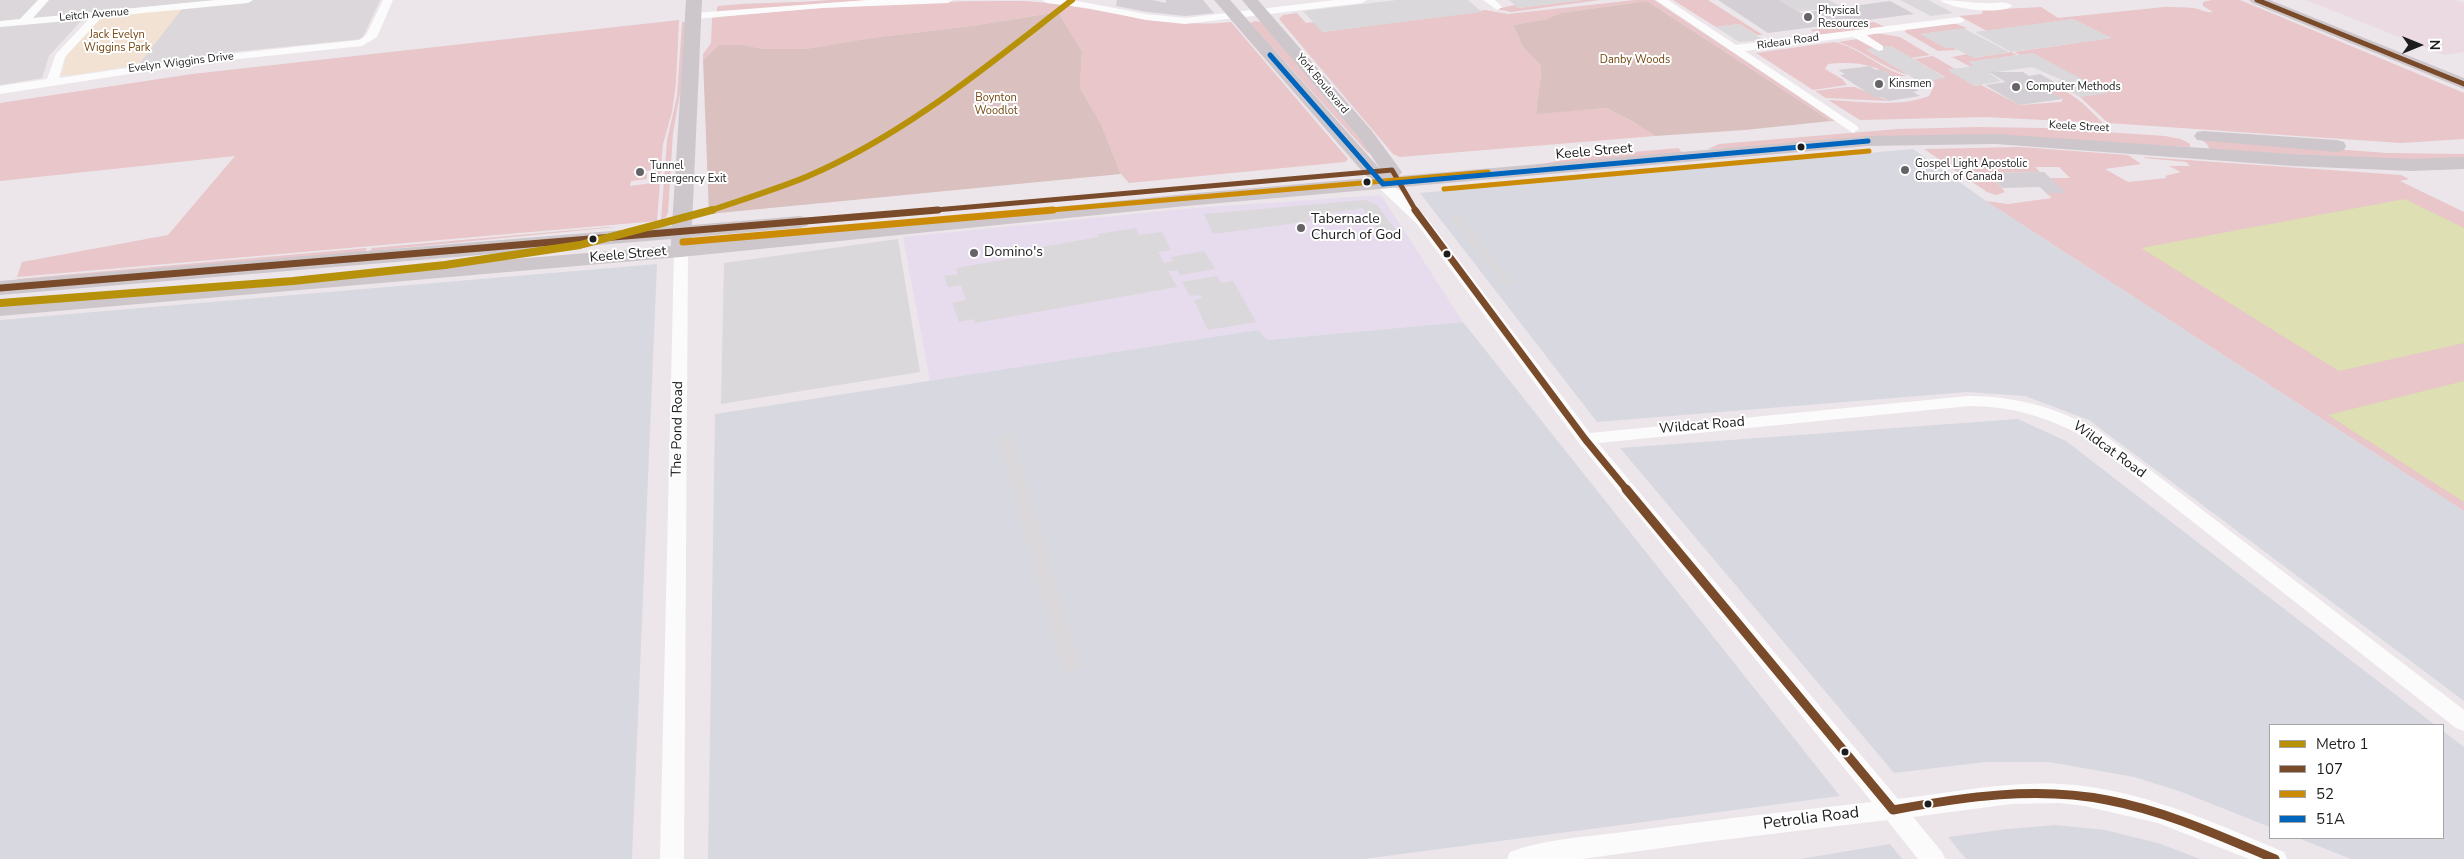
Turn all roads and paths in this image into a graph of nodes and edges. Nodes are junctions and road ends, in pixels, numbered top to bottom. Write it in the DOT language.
graph roads {
  1 [pos="44,0"];
  2 [pos="248,0"];
  3 [pos="388,0"];
  4 [pos="948,0"];
  5 [pos="1047,0"];
  6 [pos="1222,0"];
  7 [pos="1362,0"];
  8 [pos="1488,0"];
  9 [pos="1661,0"];
  10 [pos="1945,0"];
  11 [pos="2257,0"];
  12 [pos="2284,0"];
  13 [pos="173,4"];
  14 [pos="1256,6"];
  15 [pos="2007,6"];
  16 [pos="1498,7"];
  17 [pos="694,8"];
  18 [pos="98,14"];
  19 [pos="1235,16"];
  20 [pos="1960,20"];
  21 [pos="23,22"];
  22 [pos="0,24"];
  23 [pos="1854,33"];
  24 [pos="1879,48"];
  25 [pos="1734,49"];
  26 [pos="2464,72"];
  27 [pos="52,82"];
  28 [pos="2464,84"];
  29 [pos="0,90"];
  30 [pos="2048,125"];
  31 [pos="1853,129"];
  32 [pos="1699,149"];
  33 [pos="2464,150"];
  34 [pos="2198,153"];
  35 [pos="2464,162"];
  36 [pos="1387,177"];
  37 [pos="681,242"];
  38 [pos="0,288"];
  39 [pos="0,309"];
  40 [pos="1585,439"];
  41 [pos="2464,722"];
  42 [pos="1893,810"];
  43 [pos="672,859"];
  44 [pos="1519,859"];
  45 [pos="1933,859"];
  46 [pos="2275,859"];
  1 -- 21 [label="street"];
  2 -- 13 [label="street, Leitch Avenue"];
  3 -- 27 [label="street, Evelyn Wiggins Drive"];
  4 -- 17 [label="street"];
  5 -- 19 [label="street"];
  6 -- 19 [label="main road, York Boulevard"];
  7 -- 14 [label="street"];
  8 -- 16 [label="street"];
  9 -- 25 [label="street"];
  10 -- 15 [label="street"];
  11 -- 28 [label="main road"];
  12 -- 26 [label="main road"];
  13 -- 18 [label="street, Leitch Avenue"];
  14 -- 19 [label="street"];
  14 -- 36 [label="main road, York Boulevard"];
  17 -- 37 [label="main road, The Pond Road"];
  18 -- 21 [label="street, Leitch Avenue"];
  18 -- 27 [label="street"];
  19 -- 36 [label="main road, York Boulevard"];
  20 -- 23 [label="street, Rideau Road"];
  21 -- 22 [label="street, Leitch Avenue"];
  23 -- 24 [label="street"];
  23 -- 25 [label="street, Rideau Road"];
  25 -- 31 [label="street"];
  27 -- 29 [label="street, Evelyn Wiggins Drive"];
  30 -- 31 [label="main road, Keele Street"];
  31 -- 32 [label="main road, Keele Street"];
  32 -- 34 [label="main road, Keele Street"];
  32 -- 36 [label="main road, Keele Street"];
  33 -- 34 [label="main road"];
  34 -- 35 [label="main road, Keele Street"];
  36 -- 37 [label="main road, Keele Street"];
  36 -- 37 [label="main road, Keele Street"];
  36 -- 40 [label="street"];
  37 -- 38 [label="main road, Keele Street"];
  37 -- 39 [label="main road, Keele Street"];
  37 -- 43 [label="street, The Pond Road"];
  40 -- 41 [label="street, Wildcat Road"];
  40 -- 42 [label="street"];
  42 -- 44 [label="street, Petrolia Road"];
  42 -- 45 [label="street"];
  42 -- 46 [label="street, Petrolia Road"];
}
